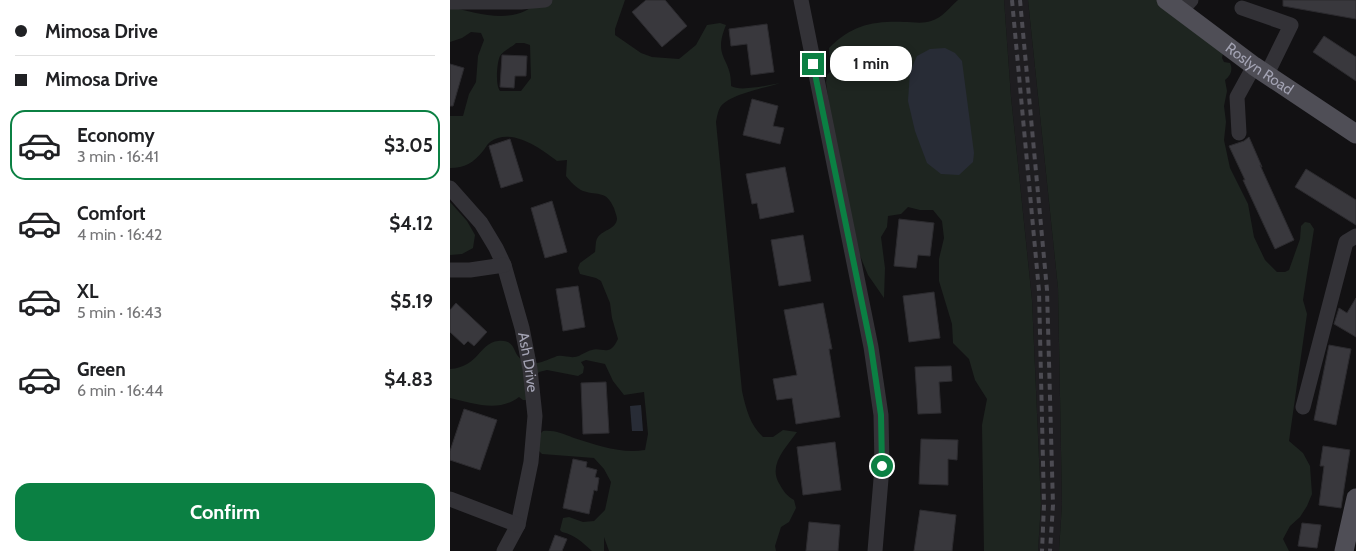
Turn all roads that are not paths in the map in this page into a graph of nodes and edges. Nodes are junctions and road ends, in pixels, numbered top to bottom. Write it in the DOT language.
graph roads {
  1 [pos="545,0"];
  2 [pos="801,0"];
  3 [pos="1166,0"];
  4 [pos="450,2"];
  5 [pos="1186,6"];
  6 [pos="1242,8"];
  7 [pos="1260,70"];
  8 [pos="1239,133"];
  9 [pos="1356,134"];
  10 [pos="450,188"];
  11 [pos="1356,236"];
  12 [pos="504,264"];
  13 [pos="450,270"];
  14 [pos="1303,407"];
  15 [pos="1356,498"];
  16 [pos="450,499"];
  17 [pos="518,525"];
  18 [pos="504,551"];
  19 [pos="876,551"];
  20 [pos="1344,551"];
  1 -- 4 [label="street"];
  2 -- 19 [label="street"];
  3 -- 5 [label="main road, Roslyn Road"];
  5 -- 7 [label="main road, Roslyn Road"];
  6 -- 7 [label="street"];
  7 -- 8 [label="street"];
  7 -- 9 [label="main road, Roslyn Road"];
  10 -- 12 [label="street, Ash Drive"];
  11 -- 14 [label="street"];
  12 -- 13 [label="street"];
  12 -- 17 [label="street, Ash Drive"];
  15 -- 20 [label="main road"];
  16 -- 17 [label="street"];
  17 -- 18 [label="street, Ash Drive"];
}
